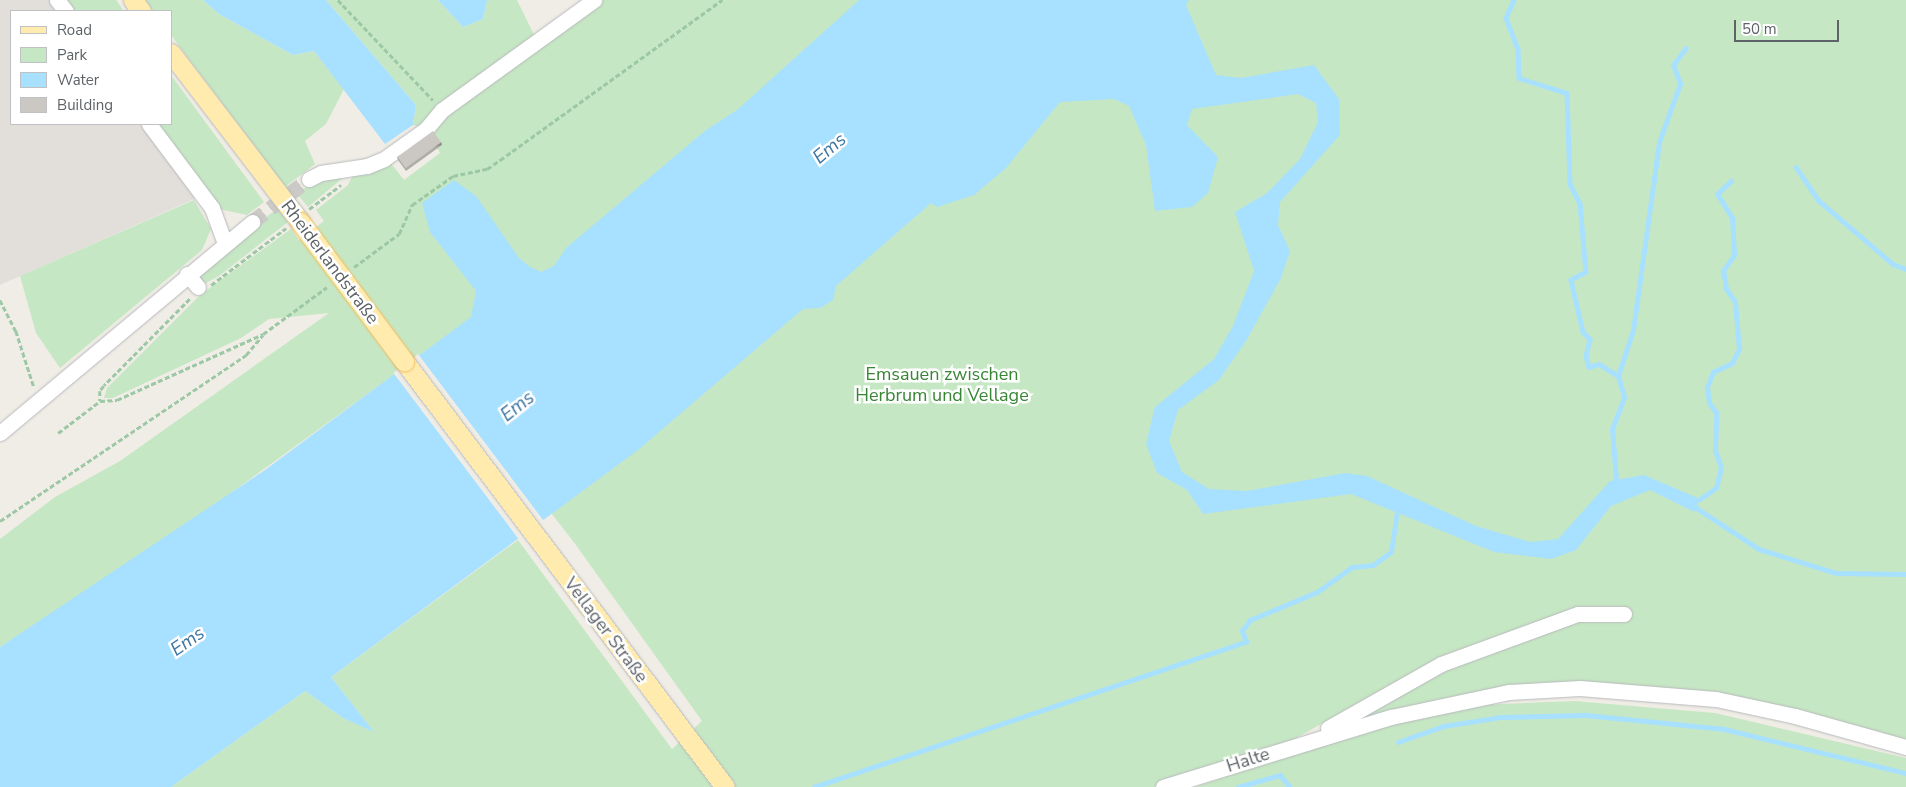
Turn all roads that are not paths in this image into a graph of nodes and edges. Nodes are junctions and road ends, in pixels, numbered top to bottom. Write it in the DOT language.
graph roads {
  1 [pos="57,0"];
  2 [pos="594,0"];
  3 [pos="65,10"];
  4 [pos="172,54"];
  5 [pos="150,125"];
  6 [pos="309,180"];
  7 [pos="252,222"];
  8 [pos="226,242"];
  9 [pos="187,274"];
  10 [pos="198,287"];
  11 [pos="0,433"];
  12 [pos="488,472"];
  13 [pos="1624,614"];
  14 [pos="1304,741"];
  15 [pos="1906,747"];
  16 [pos="724,787"];
  17 [pos="1163,787"];
  1 -- 3 [label="street"];
  2 -- 6 [label="street"];
  4 -- 12 [label="main road, Rheiderlandstraße, bridge"];
  5 -- 8 [label="street"];
  7 -- 8 [label="street"];
  8 -- 9 [label="street"];
  9 -- 10 [label="street"];
  9 -- 11 [label="street"];
  12 -- 16 [label="main road, Vellager Straße"];
  13 -- 14 [label="street"];
  14 -- 15 [label="street"];
  14 -- 17 [label="street, Halte"];
}
